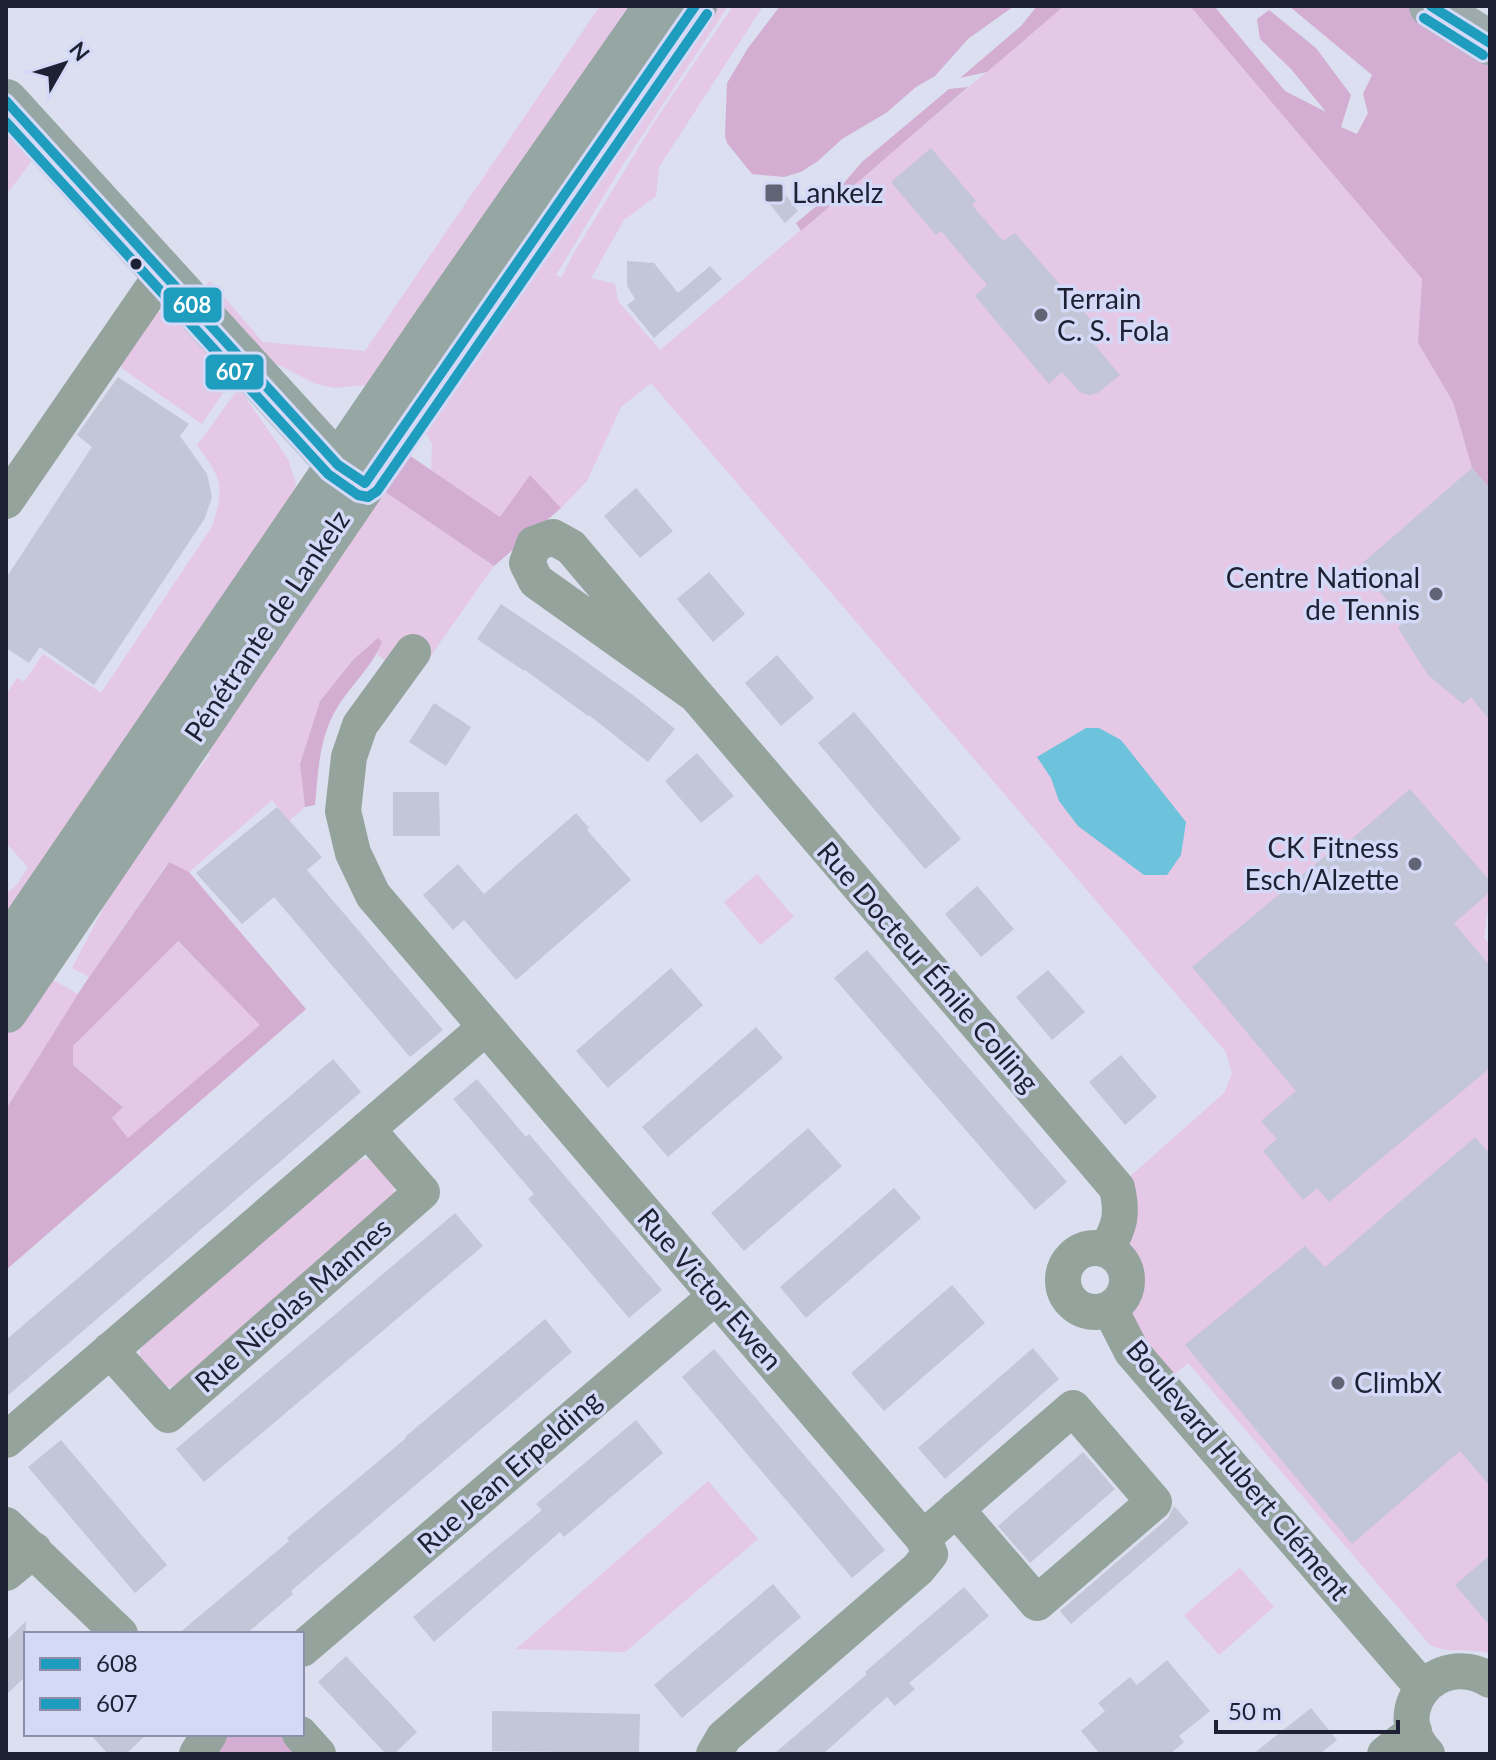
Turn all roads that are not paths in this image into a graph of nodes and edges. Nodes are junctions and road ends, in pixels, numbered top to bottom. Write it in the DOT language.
graph roads {
  1 [pos="656,6"];
  2 [pos="695,6"];
  3 [pos="1431,6"];
  4 [pos="1490,43"];
  5 [pos="6,101"];
  6 [pos="162,258"];
  7 [pos="351,474"];
  8 [pos="6,501"];
  9 [pos="413,652"];
  10 [pos="696,695"];
  11 [pos="6,951"];
  12 [pos="6,1011"];
  13 [pos="486,1027"];
  14 [pos="367,1129"];
  15 [pos="1106,1250"];
  16 [pos="716,1296"];
  17 [pos="1110,1309"];
  18 [pos="110,1350"];
  19 [pos="6,1440"];
  20 [pos="956,1509"];
  21 [pos="6,1525"];
  22 [pos="926,1546"];
  23 [pos="34,1550"];
  24 [pos="6,1573"];
  25 [pos="118,1632"];
  26 [pos="304,1647"];
  27 [pos="1490,1680"];
  28 [pos="1423,1688"];
  29 [pos="208,1736"];
  30 [pos="302,1736"];
  31 [pos="1419,1747"];
  32 [pos="197,1754"];
  33 [pos="318,1754"];
  34 [pos="714,1754"];
  35 [pos="1385,1754"];
  1 -- 7 [label="main road, Pénétrante de Lankelz"];
  2 -- 7 [label="main road, Pénétrante de Lankelz"];
  3 -- 4 [label="highway"];
  5 -- 6 [label="main road"];
  6 -- 7 [label="main road"];
  6 -- 8 [label="street"];
  7 -- 11 [label="main road, Pénétrante de Lankelz"];
  7 -- 12 [label="main road, Pénétrante de Lankelz"];
  9 -- 13 [label="street, Rue Victor Ewen"];
  10 -- 10 [label="street, Rue Docteur Émile Colling"];
  10 -- 15 [label="street, Rue Docteur Émile Colling"];
  13 -- 14 [label="street"];
  13 -- 16 [label="street, Rue Victor Ewen"];
  14 -- 18 [label="street"];
  14 -- 18 [label="street, Rue Nicolas Mannes"];
  15 -- 17 [label="street"];
  15 -- 17 [label="street, Boulevard Hubert Clément"];
  16 -- 22 [label="street, Rue Victor Ewen"];
  16 -- 26 [label="street, Rue Jean Erpelding"];
  17 -- 28 [label="street, Boulevard Hubert Clément"];
  18 -- 19 [label="street"];
  20 -- 20 [label="street"];
  20 -- 22 [label="street"];
  21 -- 23 [label="street"];
  22 -- 34 [label="street"];
  23 -- 24 [label="street"];
  23 -- 25 [label="street"];
  27 -- 28 [label="street"];
  28 -- 31 [label="street"];
  29 -- 32 [label="street"];
  30 -- 33 [label="street"];
  31 -- 35 [label="street"];
}
